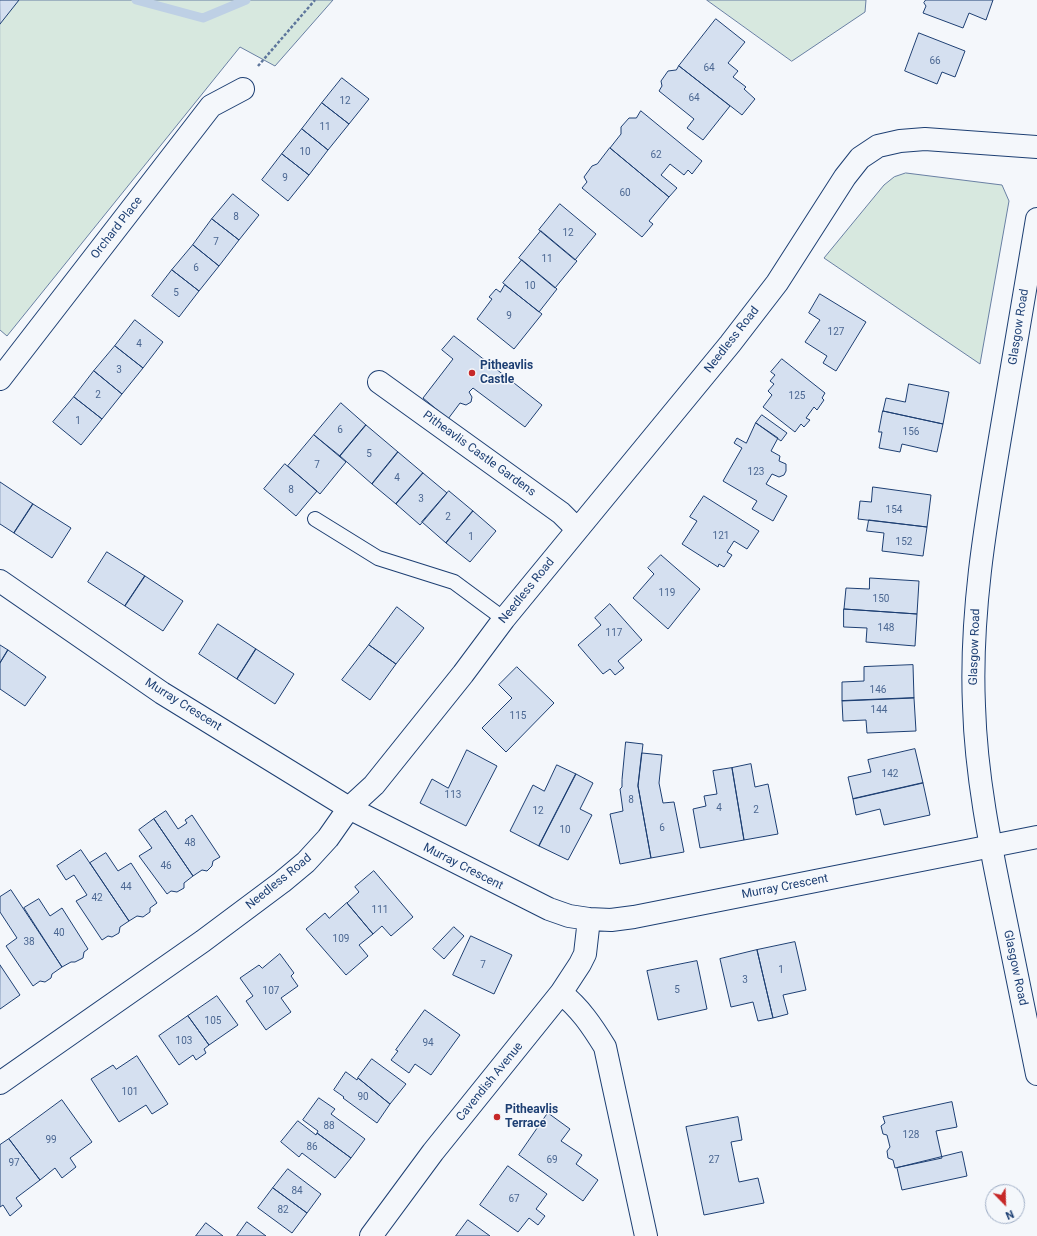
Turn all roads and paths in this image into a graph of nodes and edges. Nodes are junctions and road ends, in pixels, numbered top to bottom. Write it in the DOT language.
graph roads {
  1 [pos="315,0"];
  2 [pos="243,88"];
  3 [pos="1037,147"];
  4 [pos="1037,219"];
  5 [pos="0,379"];
  6 [pos="379,382"];
  7 [pos="315,519"];
  8 [pos="577,529"];
  9 [pos="0,581"];
  10 [pos="504,619"];
  11 [pos="349,808"];
  12 [pos="1037,837"];
  13 [pos="990,847"];
  14 [pos="589,919"];
  15 [pos="561,993"];
  16 [pos="1037,1074"];
  17 [pos="0,1083"];
  18 [pos="371,1236"];
  19 [pos="646,1236"];
  1 -- 2 [label="path"];
  2 -- 5 [label="street, Orchard Place"];
  3 -- 8 [label="street, Needless Road"];
  4 -- 13 [label="street, Glasgow Road"];
  6 -- 8 [label="street, Pitheavlis Castle Gardens"];
  7 -- 10 [label="lane"];
  8 -- 10 [label="street, Needless Road"];
  9 -- 11 [label="street, Murray Crescent"];
  10 -- 11 [label="street, Needless Road"];
  11 -- 14 [label="street, Murray Crescent"];
  11 -- 17 [label="street, Needless Road"];
  12 -- 13 [label="street, Murray Crescent"];
  13 -- 14 [label="street, Murray Crescent"];
  13 -- 16 [label="street, Glasgow Road"];
  14 -- 15 [label="street, Cavendish Avenue"];
  15 -- 18 [label="street, Cavendish Avenue"];
  15 -- 19 [label="street"];
}
